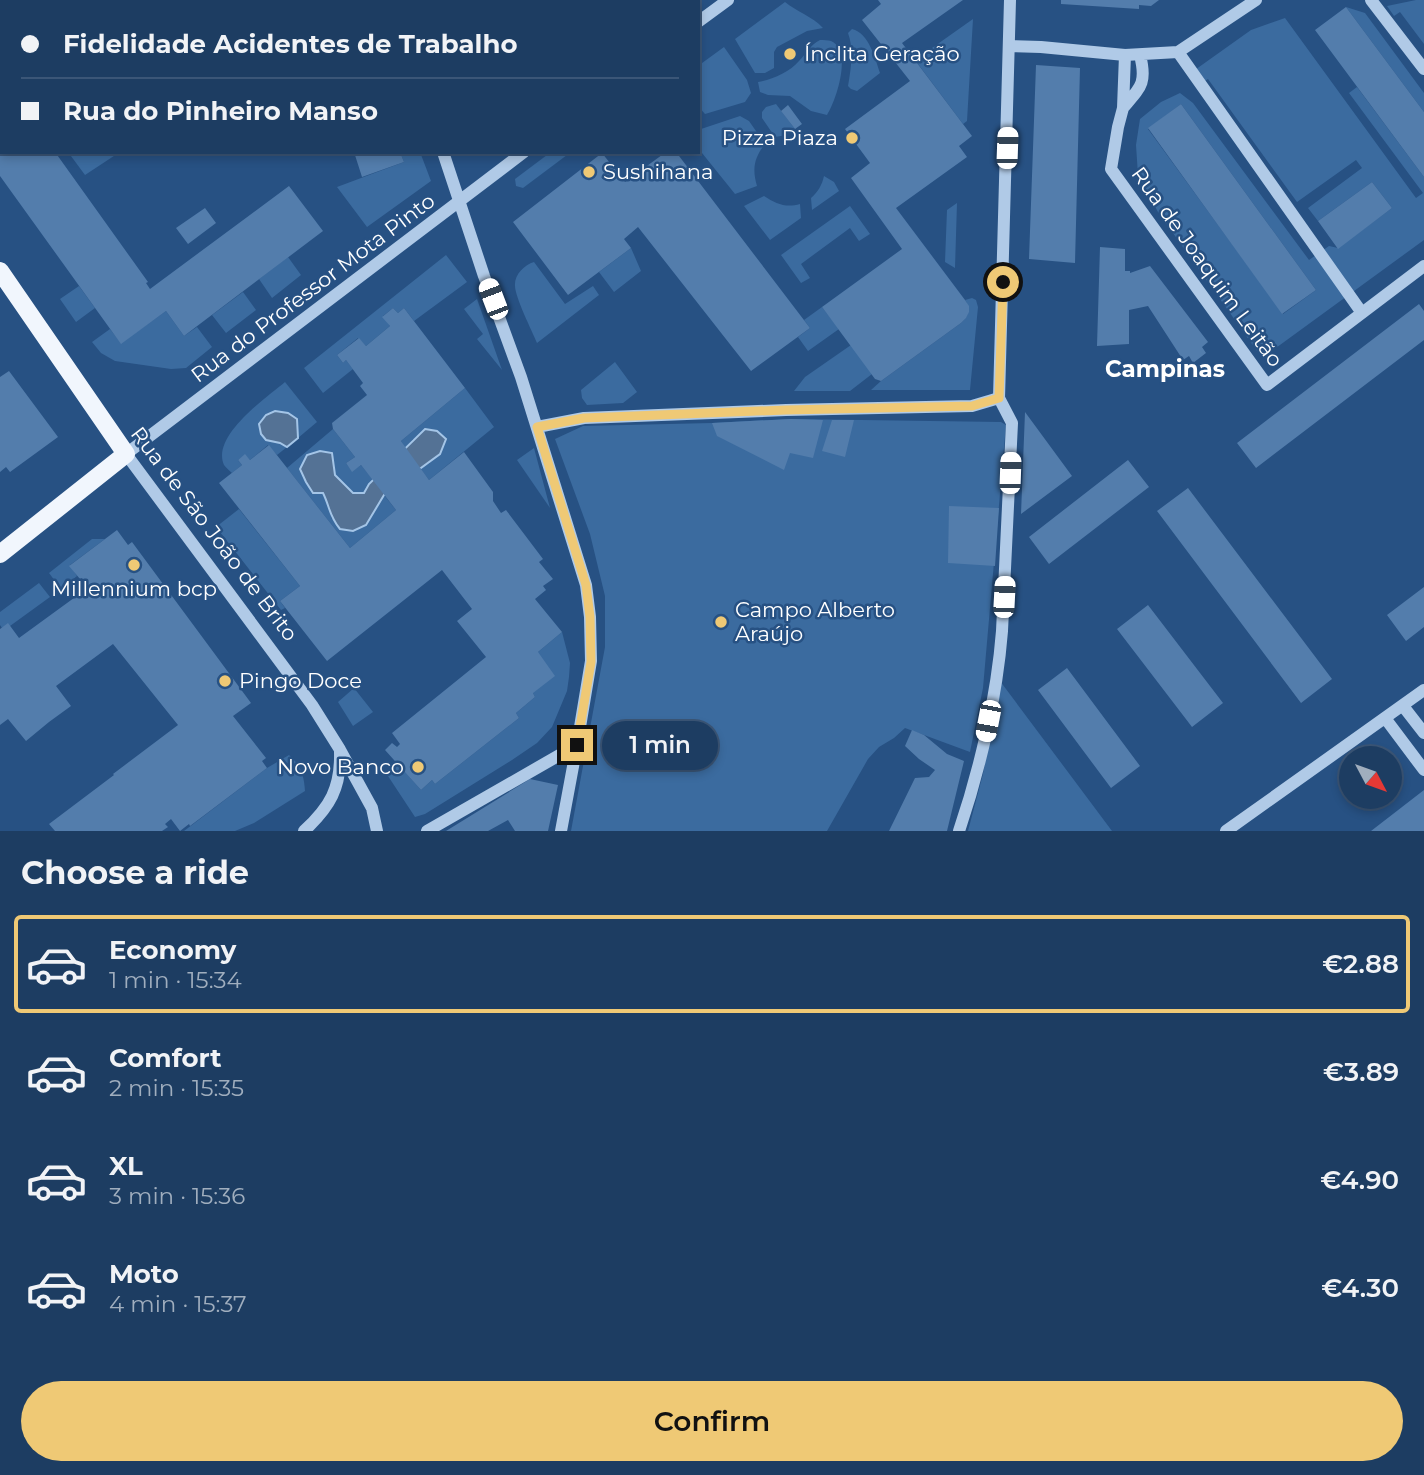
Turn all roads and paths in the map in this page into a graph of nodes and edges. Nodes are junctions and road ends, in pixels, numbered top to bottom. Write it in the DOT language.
graph roads {
  1 [pos="728,0"];
  2 [pos="1010,0"];
  3 [pos="1256,0"];
  4 [pos="1371,0"];
  5 [pos="700,21"];
  6 [pos="1010,46"];
  7 [pos="1178,52"];
  8 [pos="1125,55"];
  9 [pos="1140,55"];
  10 [pos="1424,69"];
  11 [pos="1123,108"];
  12 [pos="444,154"];
  13 [pos="521,154"];
  14 [pos="459,201"];
  15 [pos="1424,266"];
  16 [pos="0,271"];
  17 [pos="1362,313"];
  18 [pos="999,398"];
  19 [pos="537,427"];
  20 [pos="125,454"];
  21 [pos="0,554"];
  22 [pos="1424,690"];
  23 [pos="1403,706"];
  24 [pos="1385,718"];
  25 [pos="1424,733"];
  26 [pos="577,745"];
  27 [pos="1424,745"];
  28 [pos="339,748"];
  29 [pos="1412,754"];
  30 [pos="1424,770"];
  31 [pos="304,831"];
  32 [pos="377,831"];
  33 [pos="427,831"];
  34 [pos="561,831"];
  35 [pos="959,831"];
  36 [pos="1226,831"];
  1 -- 5 [label="street"];
  2 -- 6 [label="street"];
  3 -- 7 [label="street"];
  4 -- 10 [label="street"];
  6 -- 8 [label="street"];
  6 -- 18 [label="street"];
  7 -- 9 [label="street"];
  7 -- 17 [label="street"];
  8 -- 9 [label="street"];
  8 -- 11 [label="street, Rua de Joaquim Leitão"];
  9 -- 11 [label="street, Rua de Joaquim Leitão"];
  11 -- 17 [label="street, Rua de Joaquim Leitão"];
  12 -- 14 [label="street"];
  13 -- 14 [label="street, Rua do Professor Mota Pinto"];
  14 -- 19 [label="street"];
  14 -- 20 [label="street, Rua do Professor Mota Pinto"];
  15 -- 17 [label="street, Rua de Joaquim Leitão"];
  16 -- 20 [label="main road, Rua de São João de Brito"];
  18 -- 19 [label="street"];
  18 -- 35 [label="street"];
  19 -- 26 [label="street"];
  20 -- 21 [label="main road"];
  20 -- 28 [label="street, Rua de São João de Brito"];
  22 -- 23 [label="street"];
  23 -- 24 [label="street"];
  23 -- 25 [label="street"];
  24 -- 29 [label="street"];
  24 -- 36 [label="street"];
  26 -- 33 [label="street"];
  26 -- 34 [label="street"];
  27 -- 29 [label="street"];
  28 -- 31 [label="street"];
  28 -- 32 [label="street, Rua de São João de Brito"];
  29 -- 30 [label="street"];
}
